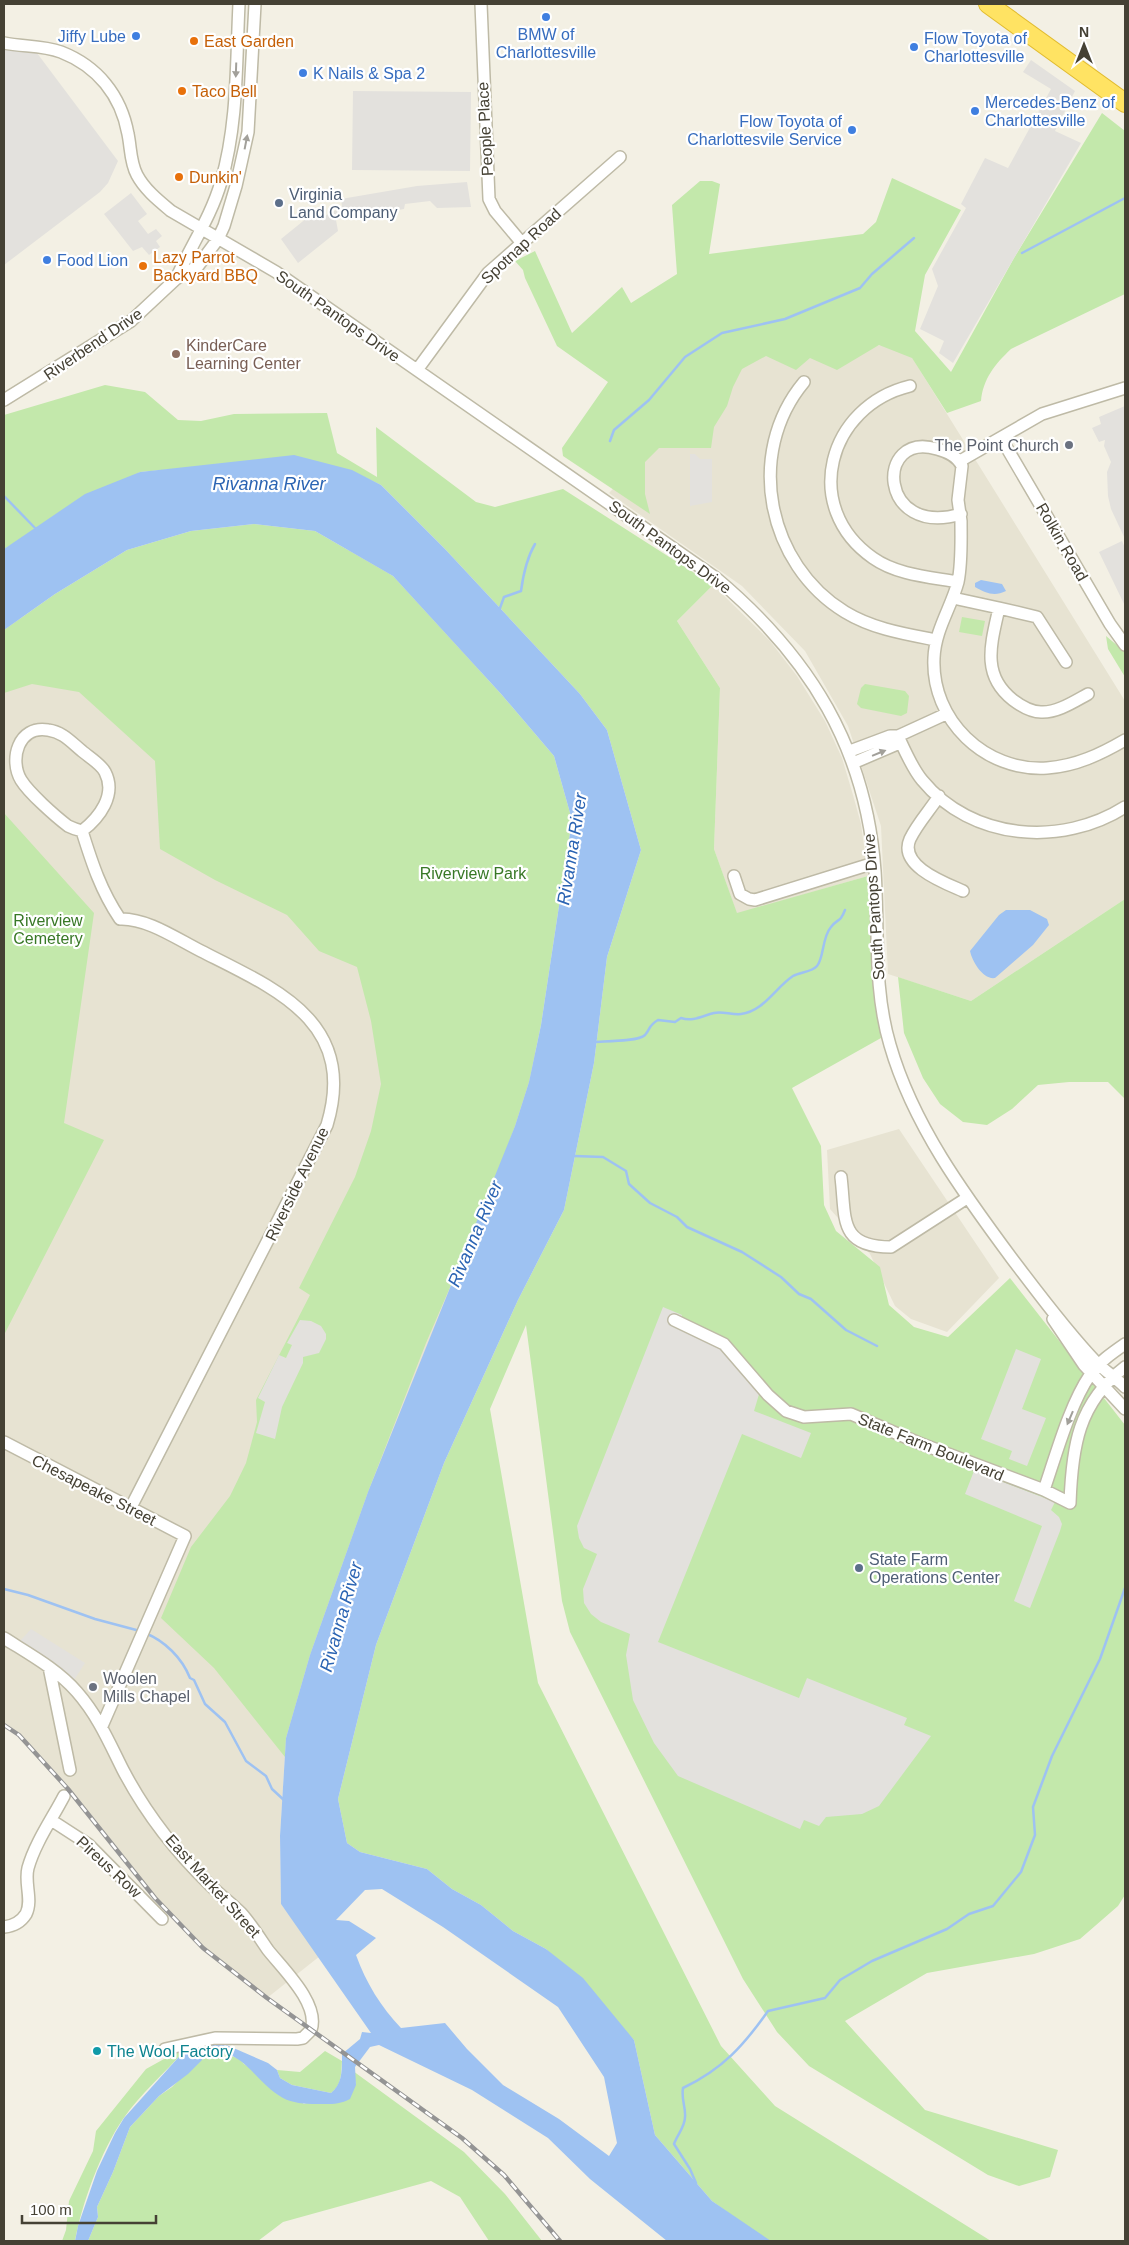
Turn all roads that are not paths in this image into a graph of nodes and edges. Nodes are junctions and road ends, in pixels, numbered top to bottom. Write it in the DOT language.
graph roads {
  1 [pos="239,4"];
  2 [pos="255,4"];
  3 [pos="481,4"];
  4 [pos="988,4"];
  5 [pos="4,43"];
  6 [pos="1125,103"];
  7 [pos="620,157"];
  8 [pos="201,229"];
  9 [pos="218,239"];
  10 [pos="521,242"];
  11 [pos="176,279"];
  12 [pos="417,370"];
  13 [pos="804,382"];
  14 [pos="910,386"];
  15 [pos="1125,388"];
  16 [pos="4,400"];
  17 [pos="1001,438"];
  18 [pos="960,461"];
  19 [pos="961,514"];
  20 [pos="958,582"];
  21 [pos="953,598"];
  22 [pos="999,608"];
  23 [pos="936,640"];
  24 [pos="1125,645"];
  25 [pos="1066,662"];
  26 [pos="1088,694"];
  27 [pos="946,714"];
  28 [pos="898,736"];
  29 [pos="1125,740"];
  30 [pos="850,751"];
  31 [pos="854,763"];
  32 [pos="939,796"];
  33 [pos="1125,807"];
  34 [pos="82,831"];
  35 [pos="874,863"];
  36 [pos="734,876"];
  37 [pos="963,891"];
  38 [pos="841,1177"];
  39 [pos="967,1198"];
  40 [pos="674,1320"];
  41 [pos="1125,1344"];
  42 [pos="1125,1367"];
  43 [pos="1095,1369"];
  44 [pos="1114,1376"];
  45 [pos="1103,1386"];
  46 [pos="1125,1386"];
  47 [pos="1125,1409"];
  48 [pos="4,1442"];
  49 [pos="1044,1490"];
  50 [pos="130,1509"];
  51 [pos="4,1638"];
  52 [pos="49,1667"];
  53 [pos="102,1726"];
  54 [pos="70,1770"];
  55 [pos="64,1796"];
  56 [pos="51,1820"];
  57 [pos="162,1920"];
  58 [pos="4,1928"];
  59 [pos="166,2048"];
  1 -- 8 [label="street, Riverbend Drive, one-way"];
  9 -- 2 [label="street, Riverbend Drive, one-way"];
  3 -- 10 [label="street, People Place"];
  4 -- 6 [label="highway"];
  5 -- 8 [label="street, South Pantops Drive"];
  7 -- 10 [label="street, Spotnap Road"];
  8 -- 9 [label="street, South Pantops Drive"];
  8 -- 11 [label="street, Riverbend Drive"];
  9 -- 11 [label="street, Riverbend Drive"];
  9 -- 12 [label="street, South Pantops Drive"];
  10 -- 12 [label="street, Spotnap Road"];
  11 -- 16 [label="street, Riverbend Drive"];
  12 -- 30 [label="street, South Pantops Drive"];
  13 -- 23 [label="street"];
  14 -- 20 [label="street"];
  15 -- 17 [label="street"];
  17 -- 18 [label="street"];
  17 -- 24 [label="street, Rolkin Road"];
  18 -- 19 [label="street"];
  18 -- 19 [label="street"];
  19 -- 20 [label="street"];
  20 -- 21 [label="street"];
  21 -- 22 [label="street"];
  21 -- 23 [label="street"];
  22 -- 25 [label="street"];
  22 -- 26 [label="street"];
  23 -- 27 [label="street"];
  27 -- 28 [label="street"];
  27 -- 29 [label="street"];
  28 -- 30 [label="street"];
  31 -- 28 [label="street, one-way"];
  28 -- 32 [label="street"];
  30 -- 31 [label="street, South Pantops Drive"];
  31 -- 35 [label="street, South Pantops Drive"];
  32 -- 33 [label="street"];
  32 -- 37 [label="street"];
  34 -- 34 [label="street"];
  34 -- 50 [label="street, Riverside Avenue"];
  35 -- 36 [label="street"];
  35 -- 39 [label="street, South Pantops Drive"];
  38 -- 39 [label="street"];
  39 -- 43 [label="street, South Pantops Drive"];
  40 -- 49 [label="street, State Farm Boulevard"];
  41 -- 43 [label="street"];
  42 -- 44 [label="street, State Farm Boulevard"];
  43 -- 44 [label="street"];
  43 -- 45 [label="street"];
  43 -- 49 [label="street, one-way"];
  44 -- 45 [label="street, State Farm Boulevard"];
  44 -- 46 [label="street"];
  45 -- 47 [label="street"];
  45 -- 49 [label="street, State Farm Boulevard"];
  48 -- 50 [label="street, Chesapeake Street"];
  50 -- 53 [label="street, Chesapeake Street"];
  51 -- 52 [label="street, East Market Street"];
  52 -- 53 [label="street, East Market Street"];
  52 -- 54 [label="street"];
  53 -- 59 [label="street, East Market Street"];
  55 -- 56 [label="street"];
  56 -- 57 [label="street, Pireus Row"];
  56 -- 58 [label="street"];
}
